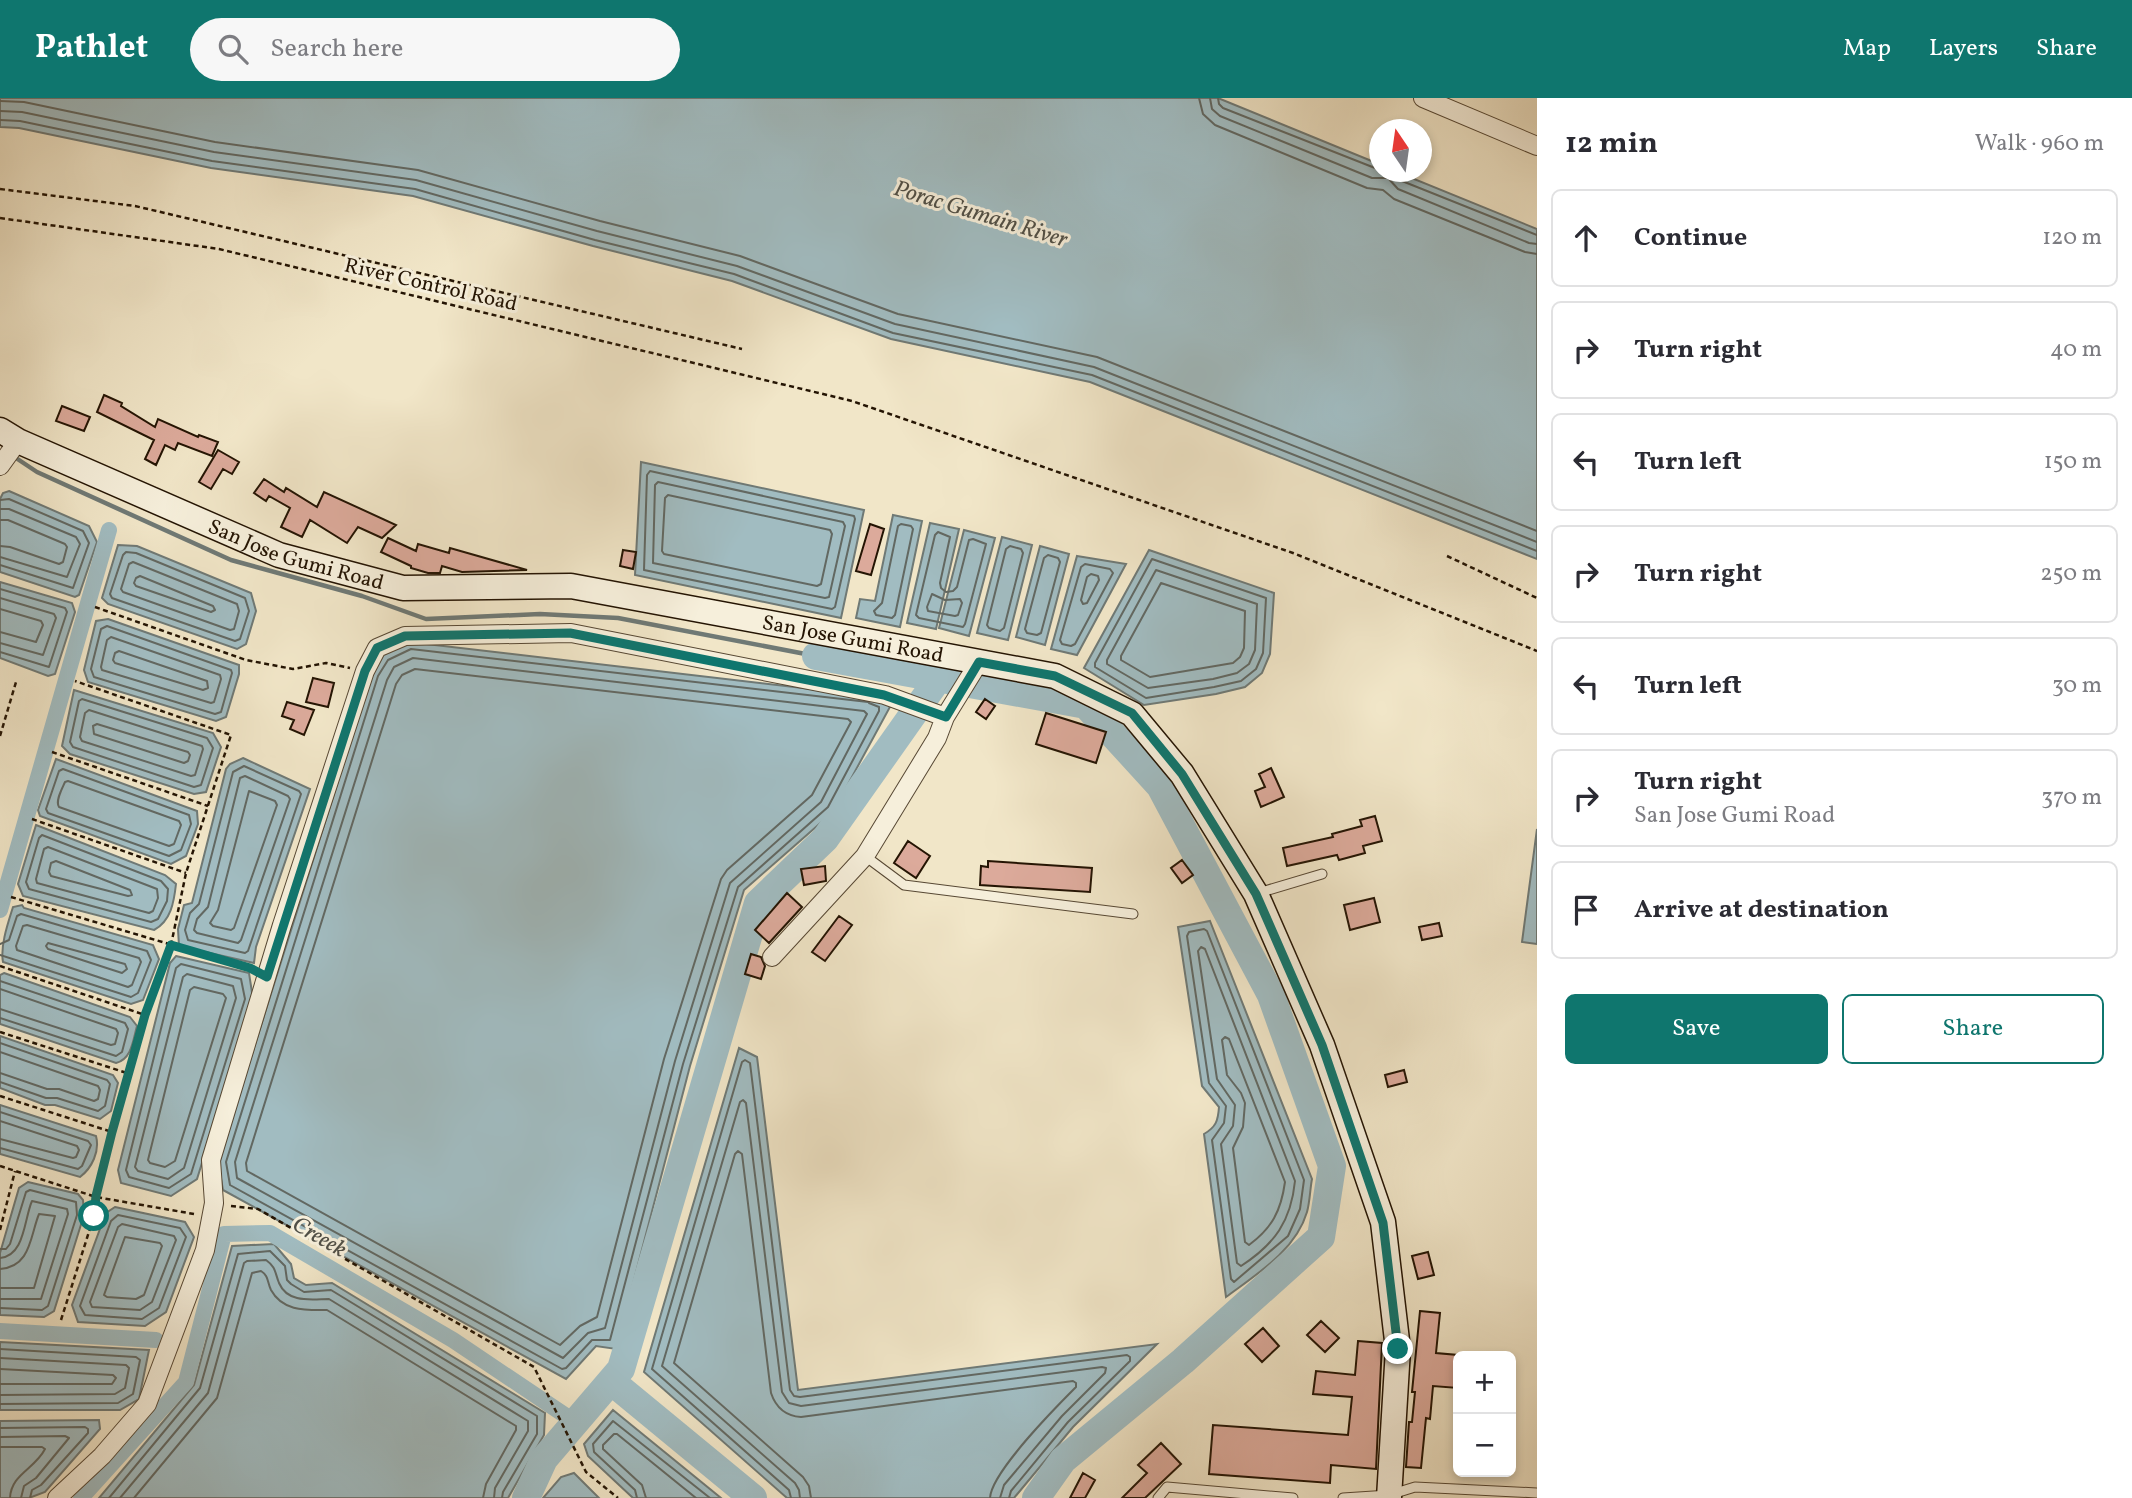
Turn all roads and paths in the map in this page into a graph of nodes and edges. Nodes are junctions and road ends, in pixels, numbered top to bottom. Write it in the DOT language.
graph roads {
  1 [pos="1423,98"];
  2 [pos="1537,146"];
  3 [pos="0,189"];
  4 [pos="0,218"];
  5 [pos="742,349"];
  6 [pos="7,449"];
  7 [pos="1447,556"];
  8 [pos="1537,597"];
  9 [pos="95,607"];
  10 [pos="1537,651"];
  11 [pos="979,662"];
  12 [pos="365,671"];
  13 [pos="75,681"];
  14 [pos="16,682"];
  15 [pos="946,717"];
  16 [pos="0,736"];
  17 [pos="52,752"];
  18 [pos="208,806"];
  19 [pos="32,819"];
  20 [pos="865,856"];
  21 [pos="186,873"];
  22 [pos="1322,874"];
  23 [pos="1256,894"];
  24 [pos="11,897"];
  25 [pos="1133,914"];
  26 [pos="171,945"];
  27 [pos="772,957"];
  28 [pos="0,966"];
  29 [pos="267,977"];
  30 [pos="145,1015"];
  31 [pos="0,1031"];
  32 [pos="130,1074"];
  33 [pos="0,1096"];
  34 [pos="112,1132"];
  35 [pos="0,1166"];
  36 [pos="15,1171"];
  37 [pos="96,1196"];
  38 [pos="212,1210"];
  39 [pos="0,1230"];
  40 [pos="61,1320"];
  41 [pos="1537,1493"];
  42 [pos="1188,1494"];
  43 [pos="1389,1496"];
  44 [pos="57,1498"];
  45 [pos="618,1498"];
  46 [pos="1158,1498"];
  47 [pos="1293,1498"];
  48 [pos="1343,1498"];
  1 -- 2 [label="street"];
  3 -- 5 [label="path"];
  4 -- 10 [label="path, River Control Road"];
  6 -- 11 [label="street, San Jose Gumi Road"];
  7 -- 8 [label="path"];
  9 -- 12 [label="path"];
  11 -- 15 [label="street"];
  11 -- 23 [label="street, San Jose Gumi Road"];
  12 -- 15 [label="street"];
  12 -- 29 [label="street"];
  13 -- 18 [label="path"];
  14 -- 16 [label="path"];
  15 -- 20 [label="street"];
  17 -- 18 [label="path"];
  18 -- 21 [label="path"];
  19 -- 21 [label="path"];
  20 -- 25 [label="lane"];
  20 -- 27 [label="street"];
  21 -- 26 [label="path"];
  22 -- 23 [label="lane"];
  23 -- 43 [label="street, San Jose Gumi Road"];
  24 -- 26 [label="path"];
  26 -- 29 [label="path"];
  26 -- 30 [label="path"];
  28 -- 30 [label="path"];
  29 -- 38 [label="street"];
  30 -- 32 [label="path"];
  31 -- 32 [label="path"];
  32 -- 34 [label="path"];
  33 -- 34 [label="path"];
  34 -- 37 [label="path"];
  35 -- 36 [label="path"];
  36 -- 37 [label="path"];
  36 -- 39 [label="path"];
  37 -- 38 [label="path"];
  37 -- 40 [label="path"];
  38 -- 44 [label="street"];
  38 -- 45 [label="path"];
  41 -- 43 [label="lane"];
  42 -- 46 [label="lane"];
  42 -- 47 [label="lane"];
  43 -- 48 [label="lane"];
}
